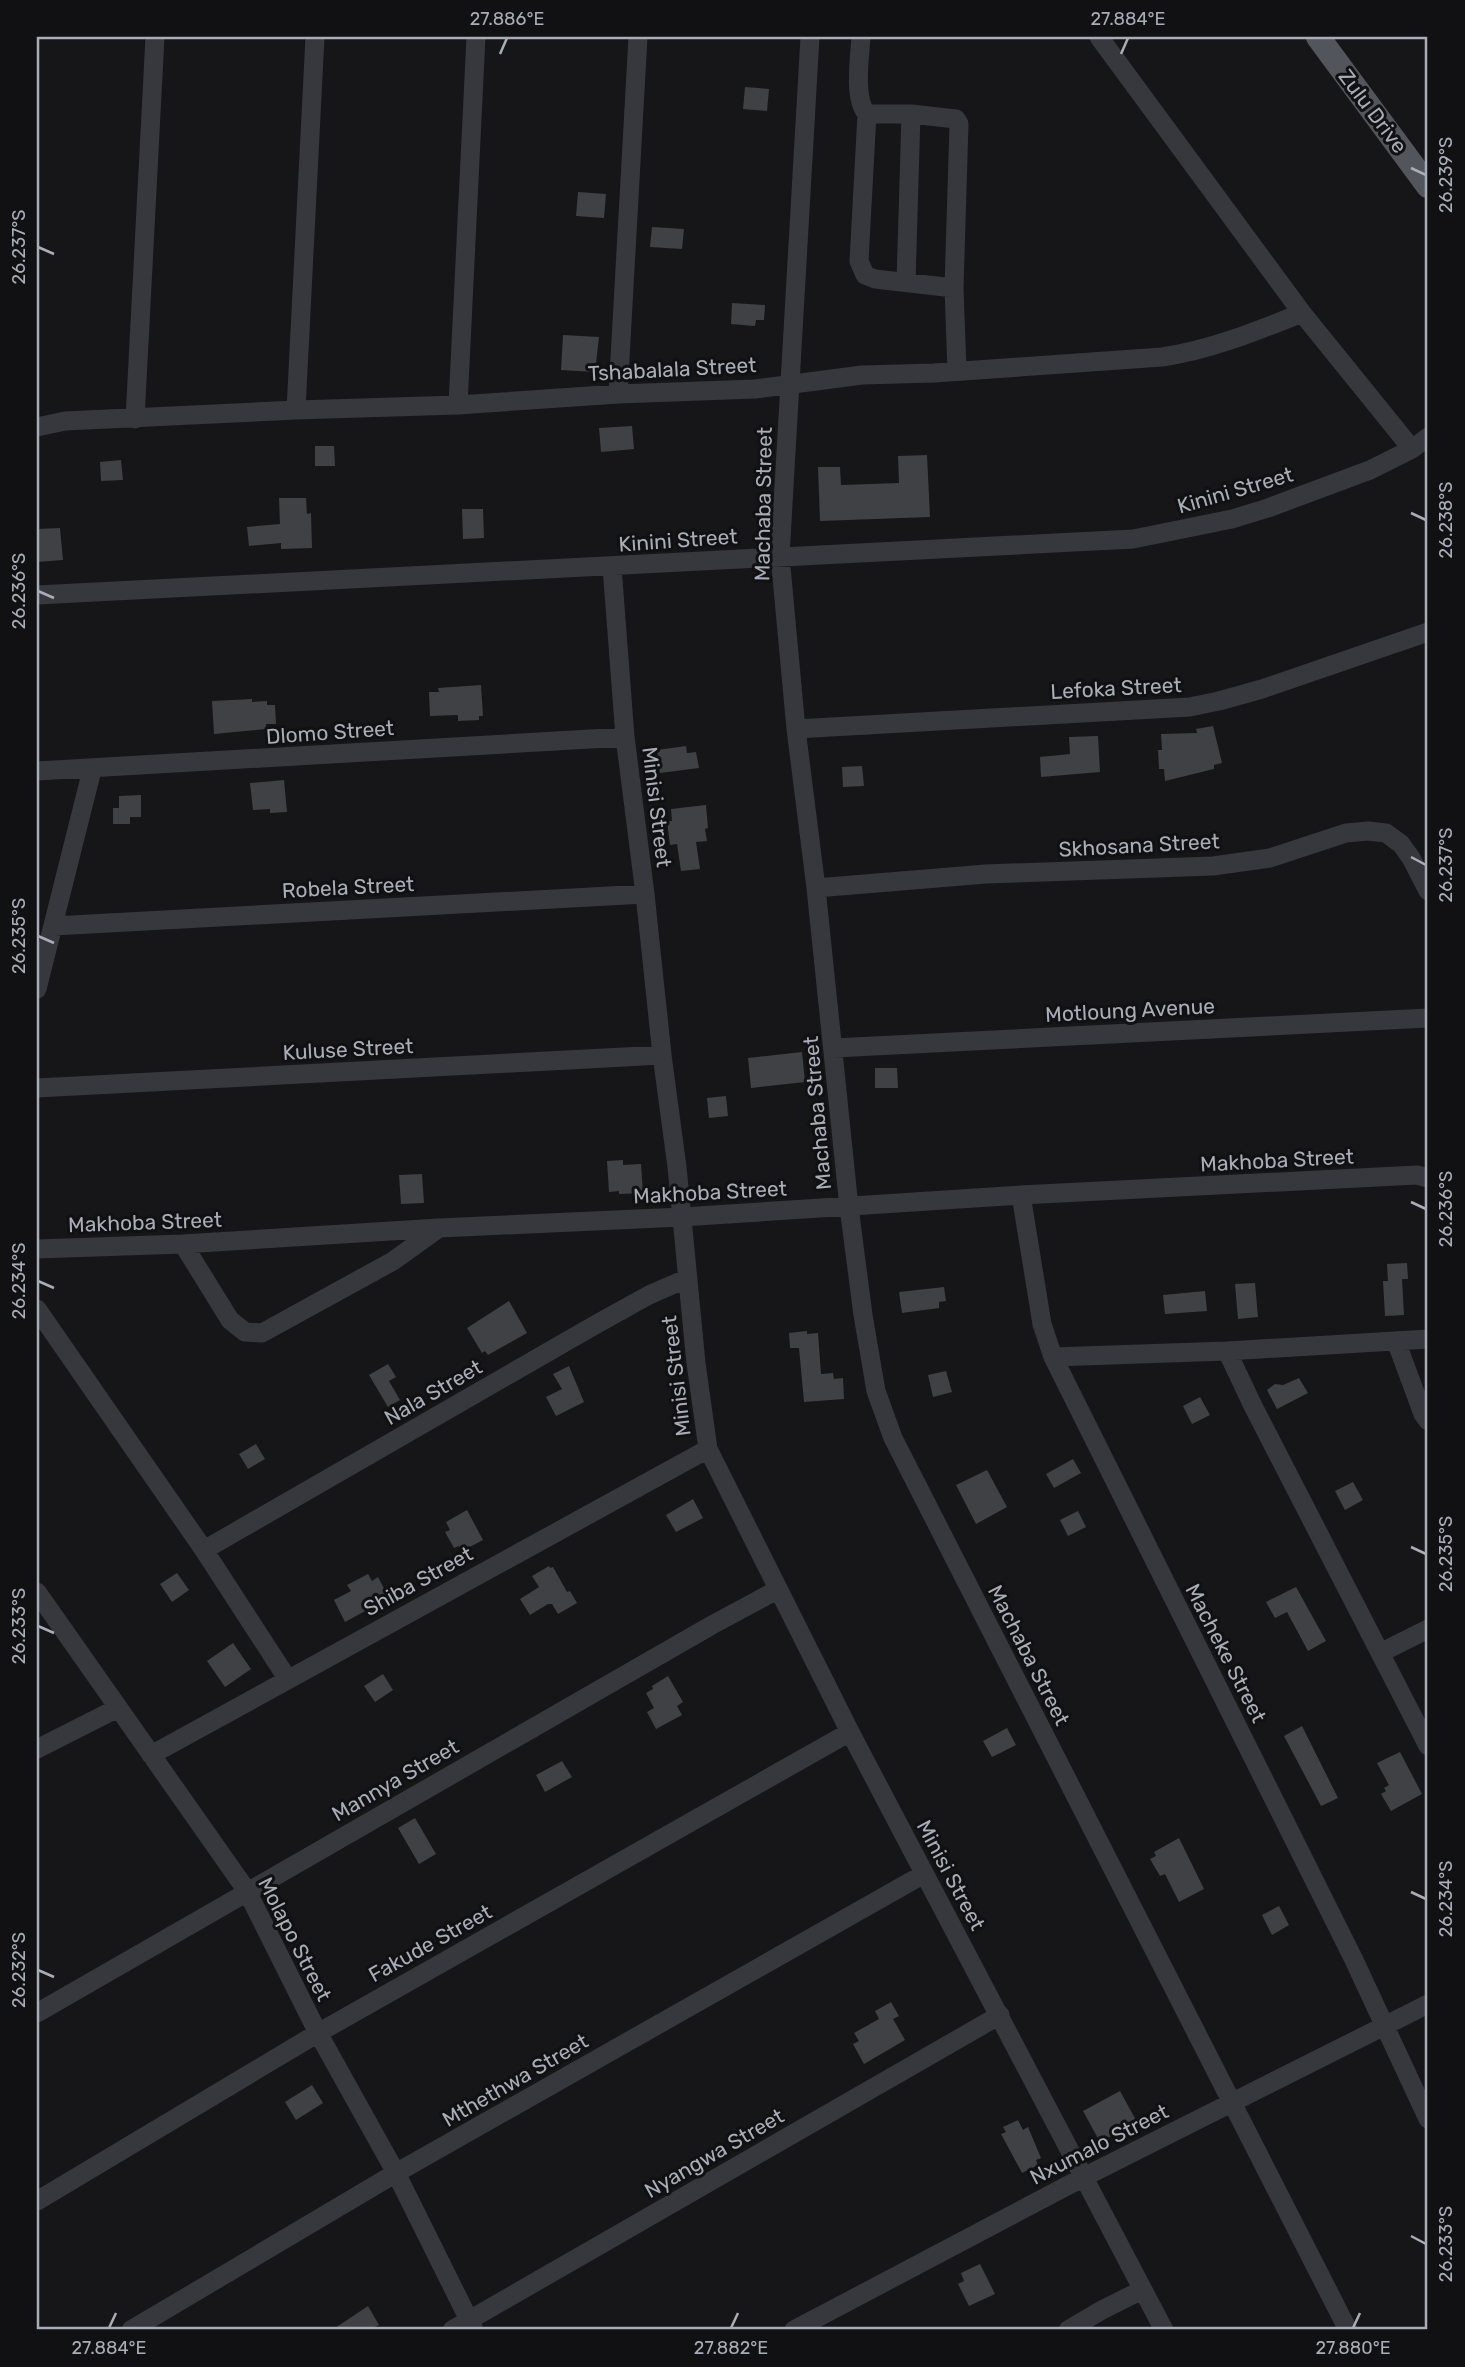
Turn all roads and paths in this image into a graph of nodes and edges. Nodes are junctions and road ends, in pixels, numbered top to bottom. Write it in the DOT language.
graph roads {
  1 [pos="155,37"];
  2 [pos="315,37"];
  3 [pos="476,37"];
  4 [pos="638,37"];
  5 [pos="810,37"];
  6 [pos="861,37"];
  7 [pos="1099,37"];
  8 [pos="1318,37"];
  9 [pos="867,114"];
  10 [pos="911,114"];
  11 [pos="1428,186"];
  12 [pos="905,282"];
  13 [pos="954,288"];
  14 [pos="1302,313"];
  15 [pos="957,371"];
  16 [pos="790,383"];
  17 [pos="618,394"];
  18 [pos="458,405"];
  19 [pos="296,410"];
  20 [pos="135,419"];
  21 [pos="37,427"];
  22 [pos="1428,437"];
  23 [pos="1412,449"];
  24 [pos="780,555"];
  25 [pos="612,567"];
  26 [pos="37,595"];
  27 [pos="1428,632"];
  28 [pos="796,729"];
  29 [pos="625,737"];
  30 [pos="92,770"];
  31 [pos="37,771"];
  32 [pos="816,888"];
  33 [pos="1428,891"];
  34 [pos="645,894"];
  35 [pos="53,926"];
  36 [pos="37,989"];
  37 [pos="1428,1018"];
  38 [pos="834,1048"];
  39 [pos="662,1055"];
  40 [pos="37,1088"];
  41 [pos="1428,1178"];
  42 [pos="1021,1195"];
  43 [pos="849,1207"];
  44 [pos="682,1217"];
  45 [pos="439,1228"];
  46 [pos="183,1244"];
  47 [pos="37,1249"];
  48 [pos="688,1278"];
  49 [pos="37,1309"];
  50 [pos="1428,1339"];
  51 [pos="1396,1341"];
  52 [pos="1227,1351"];
  53 [pos="1053,1357"];
  54 [pos="1428,1421"];
  55 [pos="708,1449"];
  56 [pos="204,1550"];
  57 [pos="777,1590"];
  58 [pos="37,1592"];
  59 [pos="1428,1629"];
  60 [pos="1380,1653"];
  61 [pos="287,1678"];
  62 [pos="118,1708"];
  63 [pos="850,1732"];
  64 [pos="1428,1746"];
  65 [pos="37,1749"];
  66 [pos="151,1755"];
  67 [pos="924,1874"];
  68 [pos="247,1891"];
  69 [pos="1428,2004"];
  70 [pos="37,2013"];
  71 [pos="1000,2015"];
  72 [pos="1384,2026"];
  73 [pos="318,2033"];
  74 [pos="1231,2101"];
  75 [pos="1428,2119"];
  76 [pos="396,2174"];
  77 [pos="1082,2178"];
  78 [pos="37,2201"];
  79 [pos="1142,2290"];
  80 [pos="465,2327"];
  81 [pos="131,2330"];
  82 [pos="794,2330"];
  83 [pos="1068,2330"];
  84 [pos="1164,2330"];
  85 [pos="1348,2330"];
  1 -- 20 [label="street"];
  2 -- 19 [label="street"];
  3 -- 18 [label="street"];
  4 -- 17 [label="street"];
  5 -- 16 [label="street, Machaba Street"];
  6 -- 9 [label="street"];
  7 -- 14 [label="street"];
  8 -- 11 [label="main road, Zulu Drive"];
  9 -- 10 [label="street"];
  9 -- 12 [label="street"];
  10 -- 12 [label="street"];
  10 -- 13 [label="street"];
  12 -- 13 [label="street"];
  13 -- 15 [label="street"];
  14 -- 15 [label="street, Tshabalala Street"];
  14 -- 23 [label="street"];
  15 -- 16 [label="street, Tshabalala Street"];
  16 -- 17 [label="street, Tshabalala Street"];
  16 -- 24 [label="street, Machaba Street"];
  17 -- 18 [label="street, Tshabalala Street"];
  18 -- 19 [label="street, Tshabalala Street"];
  19 -- 20 [label="street, Tshabalala Street"];
  20 -- 21 [label="street, Tshabalala Street"];
  22 -- 23 [label="street, Kinini Street"];
  23 -- 24 [label="street, Kinini Street"];
  24 -- 25 [label="street, Kinini Street"];
  24 -- 28 [label="street, Machaba Street"];
  25 -- 26 [label="street, Kinini Street"];
  25 -- 29 [label="street, Minisi Street"];
  27 -- 28 [label="street, Lefoka Street"];
  28 -- 32 [label="street, Machaba Street"];
  29 -- 30 [label="street, Dlomo Street"];
  29 -- 34 [label="street, Minisi Street"];
  30 -- 31 [label="street, Dlomo Street"];
  30 -- 35 [label="street"];
  32 -- 33 [label="street, Skhosana Street"];
  32 -- 38 [label="street, Machaba Street"];
  34 -- 35 [label="street, Robela Street"];
  34 -- 39 [label="street, Minisi Street"];
  35 -- 36 [label="street"];
  37 -- 38 [label="street, Motloung Avenue"];
  38 -- 43 [label="street, Machaba Street"];
  39 -- 40 [label="street, Kuluse Street"];
  39 -- 44 [label="street, Minisi Street"];
  41 -- 42 [label="street, Makhoba Street"];
  42 -- 43 [label="street, Makhoba Street"];
  42 -- 53 [label="street, Macheke Street"];
  43 -- 44 [label="street, Makhoba Street"];
  43 -- 74 [label="street, Machaba Street"];
  44 -- 45 [label="street, Makhoba Street"];
  44 -- 48 [label="street, Minisi Street"];
  45 -- 46 [label="street, Makhoba Street"];
  45 -- 46 [label="street"];
  46 -- 47 [label="street, Makhoba Street"];
  48 -- 55 [label="street, Minisi Street"];
  48 -- 56 [label="street, Nala Street"];
  49 -- 56 [label="street"];
  50 -- 51 [label="street"];
  51 -- 52 [label="street"];
  51 -- 54 [label="street"];
  52 -- 53 [label="street"];
  52 -- 60 [label="street"];
  53 -- 72 [label="street, Macheke Street"];
  55 -- 57 [label="street, Minisi Street"];
  55 -- 61 [label="street, Shiba Street"];
  56 -- 61 [label="street"];
  57 -- 63 [label="street, Minisi Street"];
  57 -- 68 [label="street, Mannya Street"];
  58 -- 62 [label="street, Molapo Street"];
  59 -- 60 [label="street"];
  60 -- 64 [label="street"];
  61 -- 66 [label="street, Shiba Street"];
  62 -- 65 [label="street"];
  62 -- 66 [label="street, Molapo Street"];
  63 -- 67 [label="street, Minisi Street"];
  63 -- 73 [label="street, Fakude Street"];
  66 -- 68 [label="street, Molapo Street"];
  67 -- 71 [label="street, Minisi Street"];
  67 -- 76 [label="street, Mthethwa Street"];
  68 -- 70 [label="street, Mannya Street"];
  68 -- 73 [label="street, Molapo Street"];
  69 -- 72 [label="street, Nxumalo Street"];
  71 -- 77 [label="street, Minisi Street"];
  71 -- 80 [label="street, Nyangwa Street"];
  72 -- 74 [label="street, Nxumalo Street"];
  72 -- 75 [label="street, Macheke Street"];
  73 -- 76 [label="street, Molapo Street"];
  73 -- 78 [label="street, Fakude Street"];
  74 -- 77 [label="street, Nxumalo Street"];
  74 -- 85 [label="street, Machaba Street"];
  76 -- 80 [label="street, Molapo Street"];
  76 -- 81 [label="street, Mthethwa Street"];
  77 -- 79 [label="street, Minisi Street"];
  77 -- 82 [label="street, Nxumalo Street"];
  79 -- 83 [label="street"];
  79 -- 84 [label="street, Minisi Street"];
}
